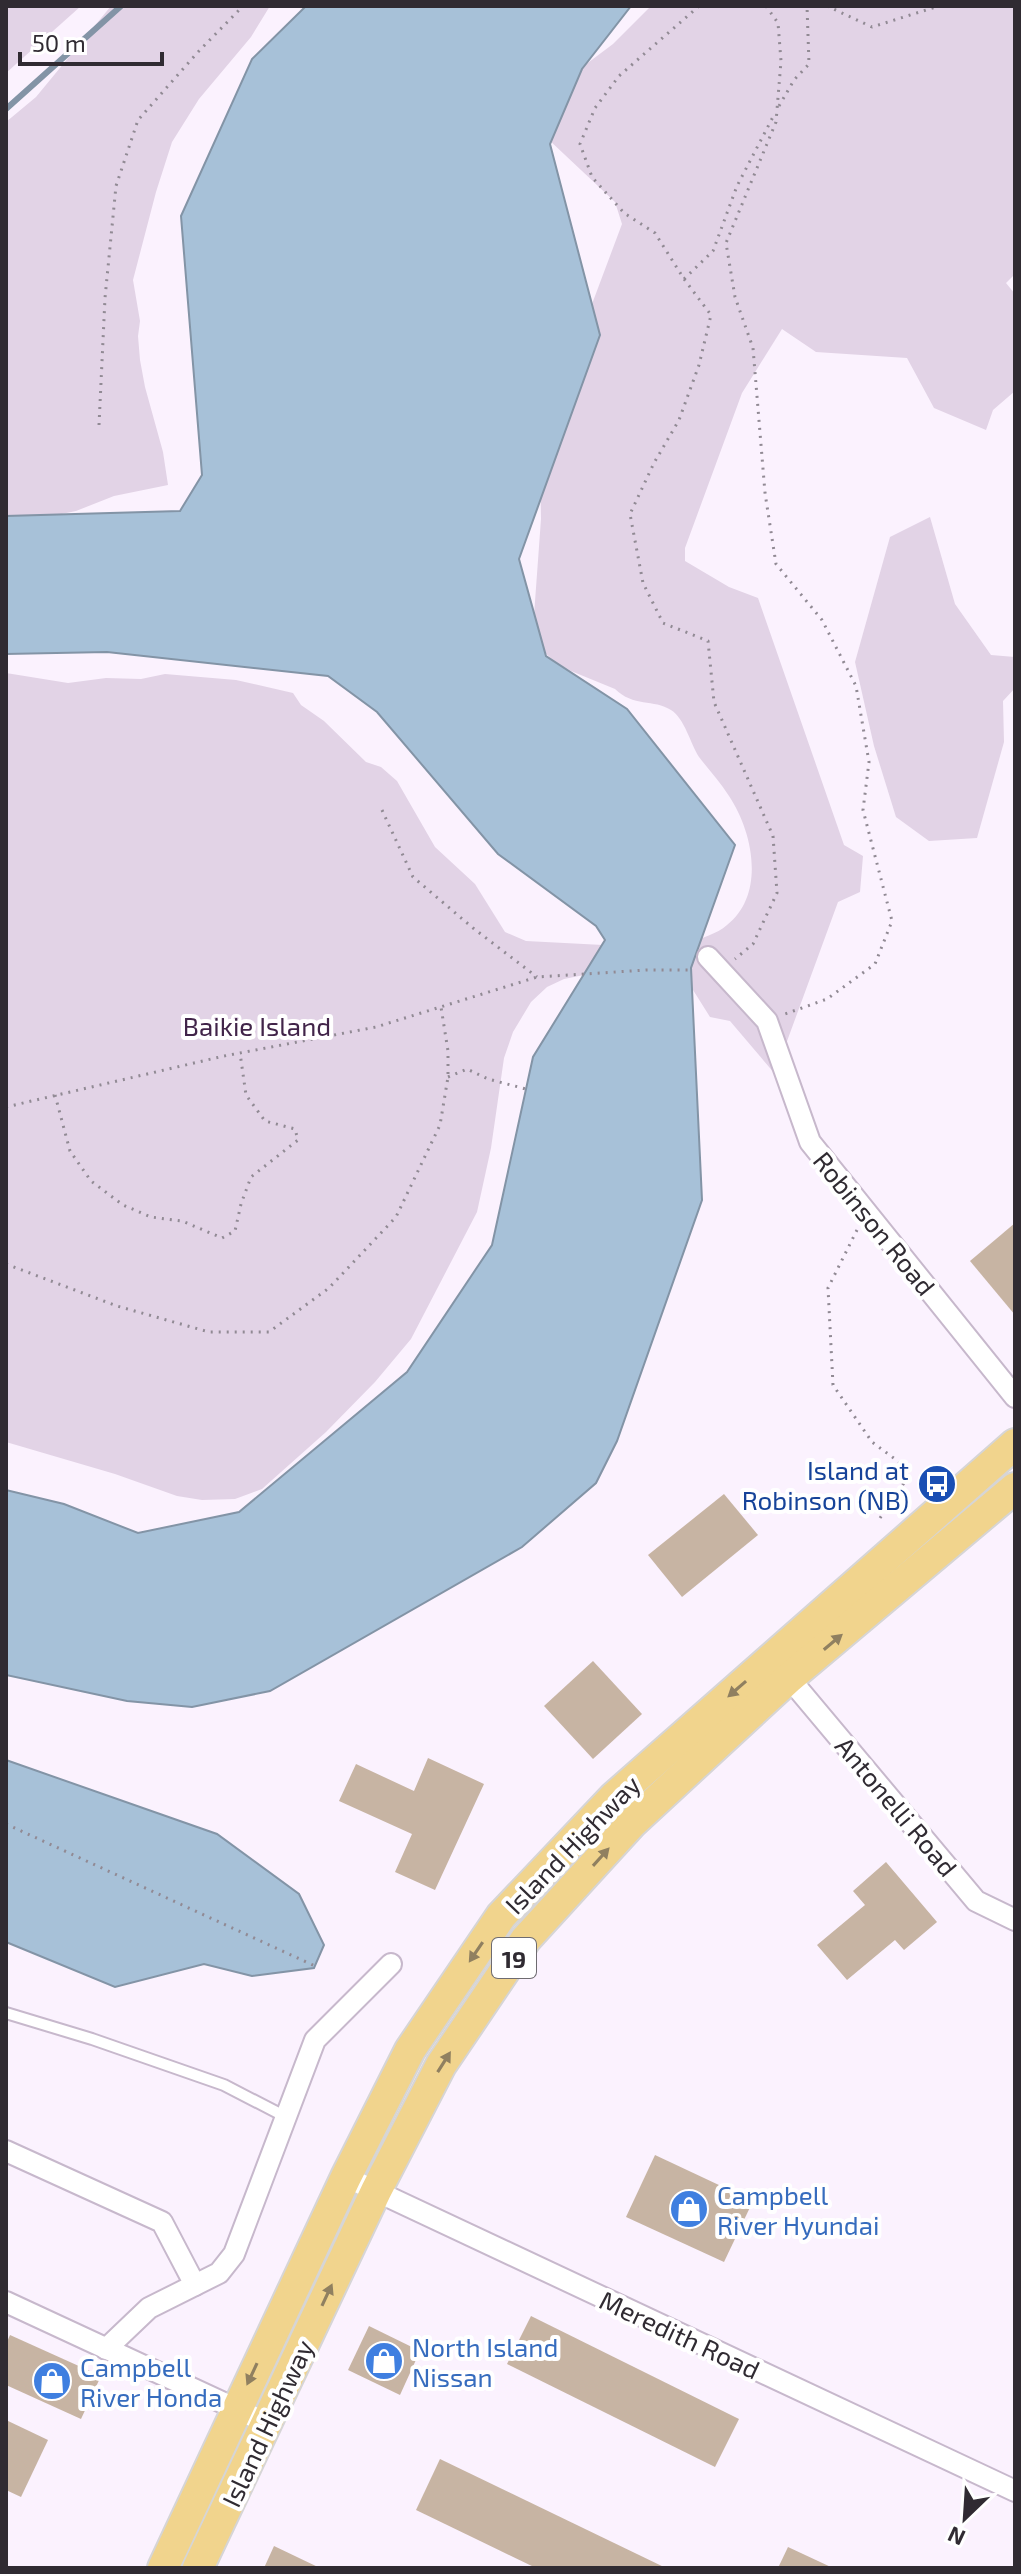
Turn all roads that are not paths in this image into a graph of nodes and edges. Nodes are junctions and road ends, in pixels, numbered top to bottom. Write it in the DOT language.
graph roads {
  1 [pos="714,964"];
  2 [pos="1015,1397"];
  3 [pos="1015,1444"];
  4 [pos="1015,1488"];
  5 [pos="789,1678"];
  6 [pos="1015,1920"];
  7 [pos="391,1964"];
  8 [pos="6,2013"];
  9 [pos="286,2117"];
  10 [pos="6,2151"];
  11 [pos="346,2177"];
  12 [pos="376,2191"];
  13 [pos="195,2285"];
  14 [pos="6,2302"];
  15 [pos="106,2349"];
  16 [pos="236,2408"];
  17 [pos="267,2423"];
  18 [pos="1015,2491"];
  19 [pos="163,2568"];
  20 [pos="198,2568"];
  1 -- 2 [label="street, Robinson Road"];
  3 -- 11 [label="main road, Island Highway / 19, one-way"];
  5 -- 4 [label="main road, Island Highway / 19, one-way"];
  5 -- 6 [label="street, Antonelli Road"];
  12 -- 5 [label="main road, Island Highway / 19, one-way"];
  7 -- 9 [label="street"];
  8 -- 9 [label="lane"];
  9 -- 13 [label="street"];
  10 -- 13 [label="street"];
  11 -- 12 [label="street, Meredith Road"];
  11 -- 16 [label="main road, Island Highway / 19, one-way"];
  17 -- 12 [label="main road, Island Highway / 19, one-way"];
  12 -- 18 [label="street, Meredith Road"];
  13 -- 15 [label="street"];
  14 -- 15 [label="street"];
  15 -- 16 [label="street"];
  16 -- 17 [label="street"];
  16 -- 19 [label="main road, Island Highway / 19"];
  17 -- 20 [label="main road, Island Highway / 19"];
}
